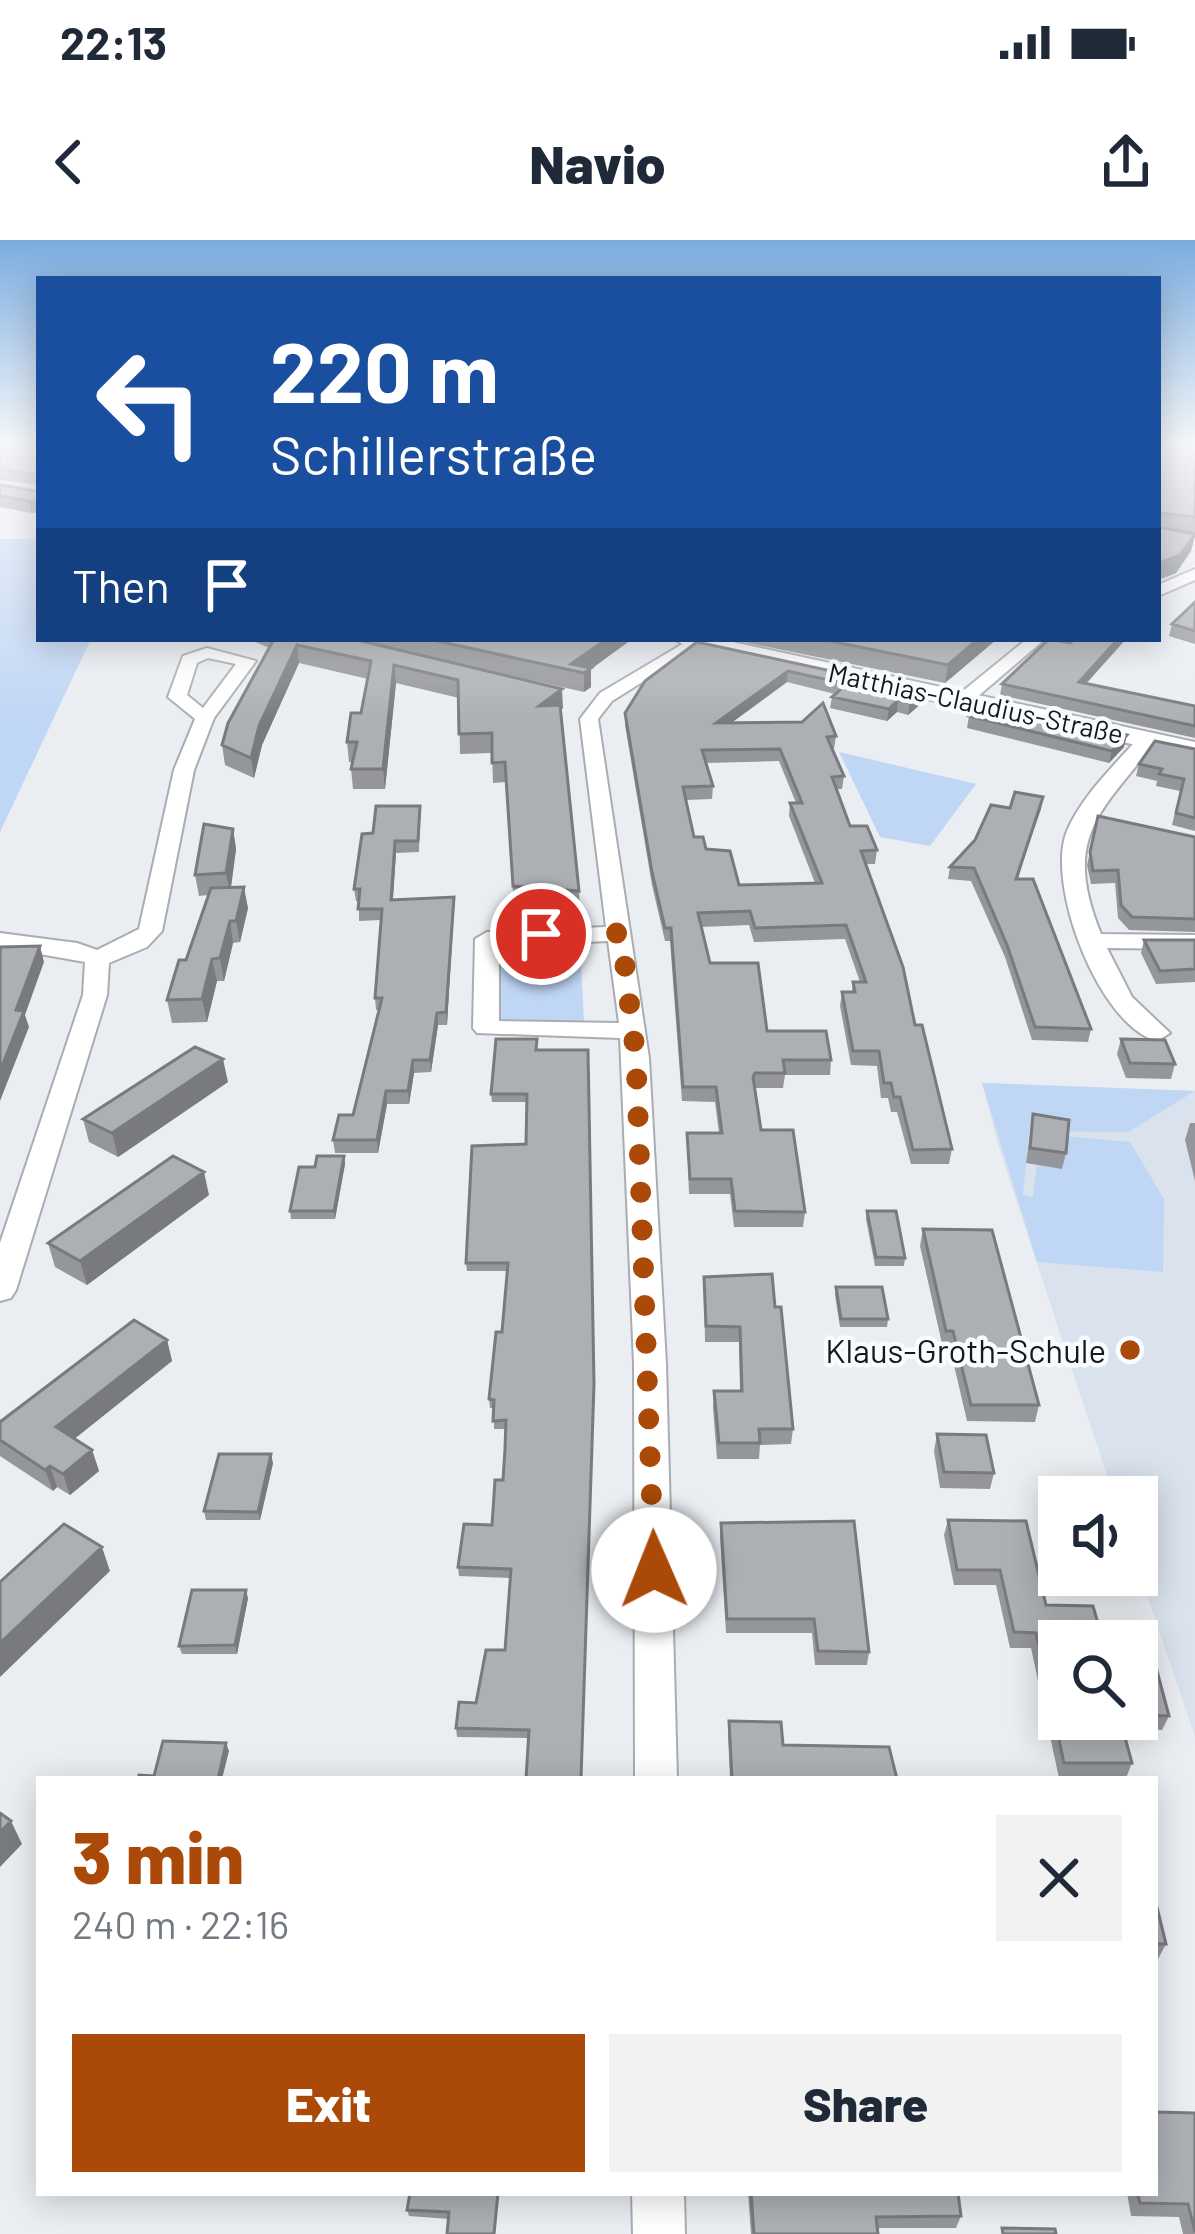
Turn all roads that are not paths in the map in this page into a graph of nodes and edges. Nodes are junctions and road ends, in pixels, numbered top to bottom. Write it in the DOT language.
graph roads {
  1 [pos="1195,574"];
  2 [pos="1161,590"];
  3 [pos="689,642"];
  4 [pos="701,642"];
  5 [pos="1033,642"];
  6 [pos="964,699"];
  7 [pos="205,718"];
  8 [pos="1148,739"];
  9 [pos="1195,750"];
  10 [pos="621,933"];
  11 [pos="0,940"];
  12 [pos="1092,941"];
  13 [pos="1195,942"];
  14 [pos="97,959"];
  15 [pos="633,1031"];
  16 [pos="1149,1040"];
  17 [pos="0,1290"];
  18 [pos="656,1776"];
  19 [pos="658,2196"];
  20 [pos="659,2234"];
  1 -- 2 [label="street"];
  3 -- 10 [label="street"];
  4 -- 6 [label="street, Matthias-Claudius-Straße"];
  5 -- 6 [label="street"];
  6 -- 8 [label="street, Matthias-Claudius-Straße"];
  7 -- 14 [label="street"];
  8 -- 9 [label="street, Matthias-Claudius-Straße"];
  8 -- 12 [label="street"];
  10 -- 15 [label="street"];
  10 -- 15 [label="street"];
  11 -- 14 [label="street"];
  12 -- 13 [label="street"];
  12 -- 16 [label="street"];
  14 -- 17 [label="street"];
  15 -- 18 [label="street"];
  19 -- 20 [label="street"];
}
